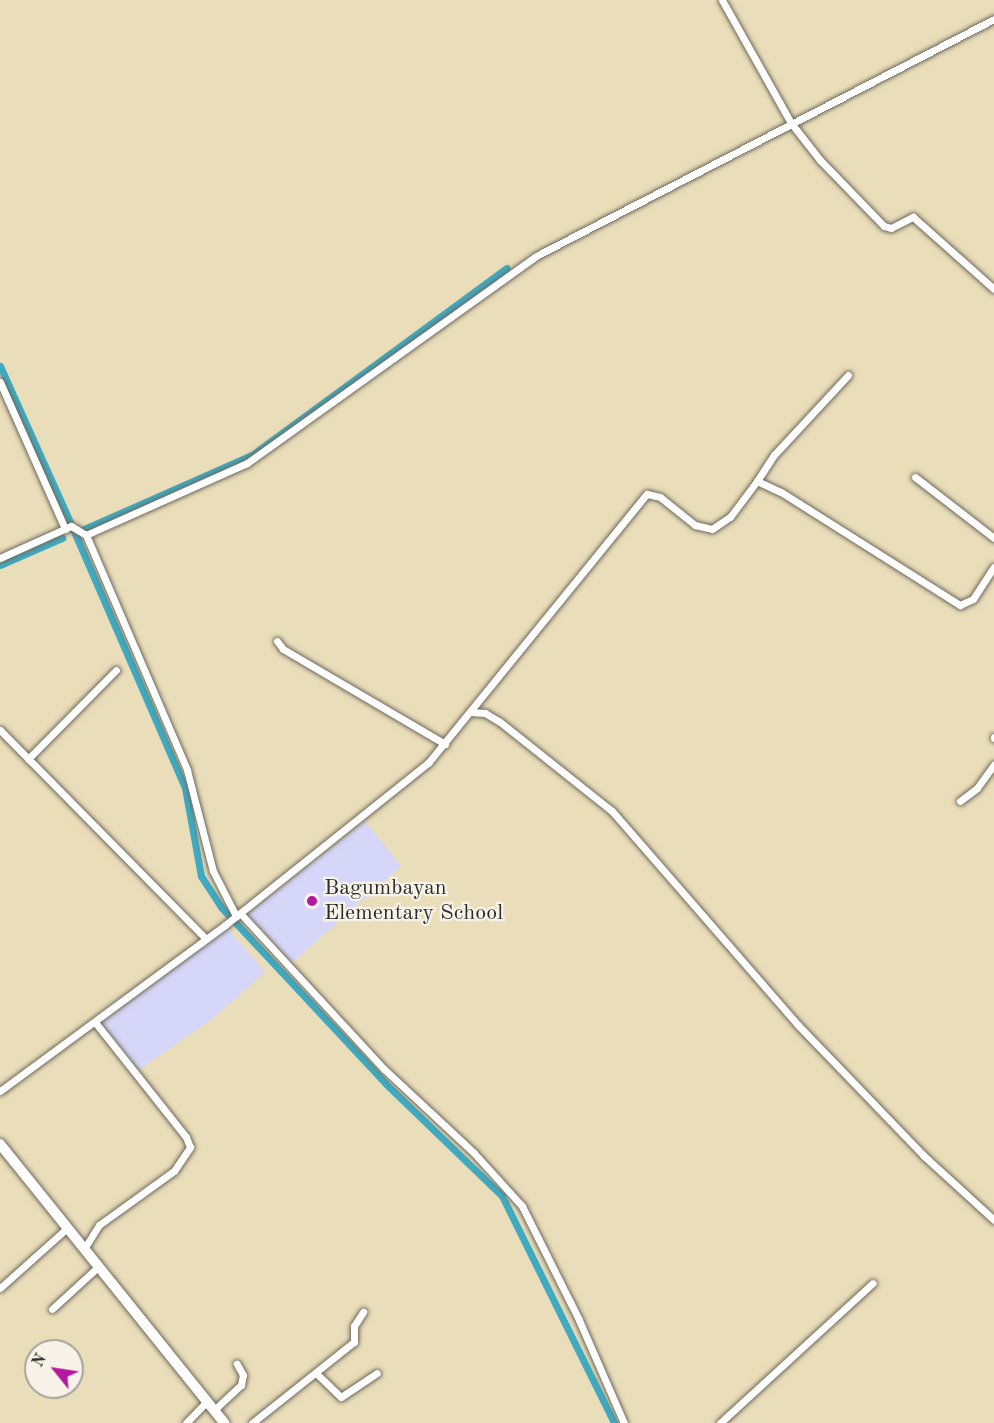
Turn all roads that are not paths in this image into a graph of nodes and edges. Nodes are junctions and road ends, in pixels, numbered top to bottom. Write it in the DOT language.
graph roads {
  1 [pos="722,0"];
  2 [pos="994,19"];
  3 [pos="791,123"];
  4 [pos="994,289"];
  5 [pos="848,375"];
  6 [pos="0,382"];
  7 [pos="915,477"];
  8 [pos="758,481"];
  9 [pos="65,529"];
  10 [pos="86,536"];
  11 [pos="994,538"];
  12 [pos="0,558"];
  13 [pos="994,567"];
  14 [pos="277,641"];
  15 [pos="116,670"];
  16 [pos="479,700"];
  17 [pos="470,712"];
  18 [pos="485,712"];
  19 [pos="0,730"];
  20 [pos="445,744"];
  21 [pos="28,759"];
  22 [pos="994,765"];
  23 [pos="960,801"];
  24 [pos="237,915"];
  25 [pos="206,939"];
  26 [pos="95,1022"];
  27 [pos="0,1091"];
  28 [pos="0,1144"];
  29 [pos="994,1220"];
  30 [pos="67,1228"];
  31 [pos="84,1249"];
  32 [pos="98,1267"];
  33 [pos="873,1283"];
  34 [pos="0,1288"];
  35 [pos="52,1309"];
  36 [pos="363,1311"];
  37 [pos="237,1364"];
  38 [pos="377,1373"];
  39 [pos="317,1374"];
  40 [pos="211,1406"];
  41 [pos="186,1423"];
  42 [pos="224,1423"];
  43 [pos="252,1423"];
  44 [pos="624,1423"];
  45 [pos="720,1423"];
  1 -- 3 [label="street"];
  2 -- 3 [label="street"];
  3 -- 4 [label="street"];
  3 -- 10 [label="street"];
  5 -- 8 [label="street"];
  6 -- 9 [label="street"];
  7 -- 11 [label="street"];
  8 -- 13 [label="street"];
  8 -- 16 [label="street"];
  9 -- 10 [label="street"];
  9 -- 12 [label="street"];
  10 -- 24 [label="street"];
  14 -- 20 [label="street"];
  15 -- 21 [label="street"];
  16 -- 17 [label="street"];
  16 -- 18 [label="street"];
  17 -- 18 [label="street"];
  17 -- 20 [label="street"];
  18 -- 29 [label="street"];
  19 -- 21 [label="street"];
  20 -- 24 [label="street"];
  21 -- 25 [label="street"];
  22 -- 23 [label="street"];
  24 -- 25 [label="street"];
  24 -- 44 [label="street"];
  25 -- 26 [label="street"];
  26 -- 27 [label="street"];
  26 -- 31 [label="street"];
  28 -- 30 [label="main road"];
  30 -- 31 [label="main road"];
  30 -- 34 [label="street"];
  31 -- 32 [label="main road"];
  32 -- 35 [label="street"];
  32 -- 40 [label="main road"];
  33 -- 45 [label="street"];
  36 -- 39 [label="street"];
  37 -- 40 [label="street"];
  38 -- 39 [label="street"];
  39 -- 43 [label="street"];
  40 -- 41 [label="street"];
  40 -- 42 [label="main road"];
}
